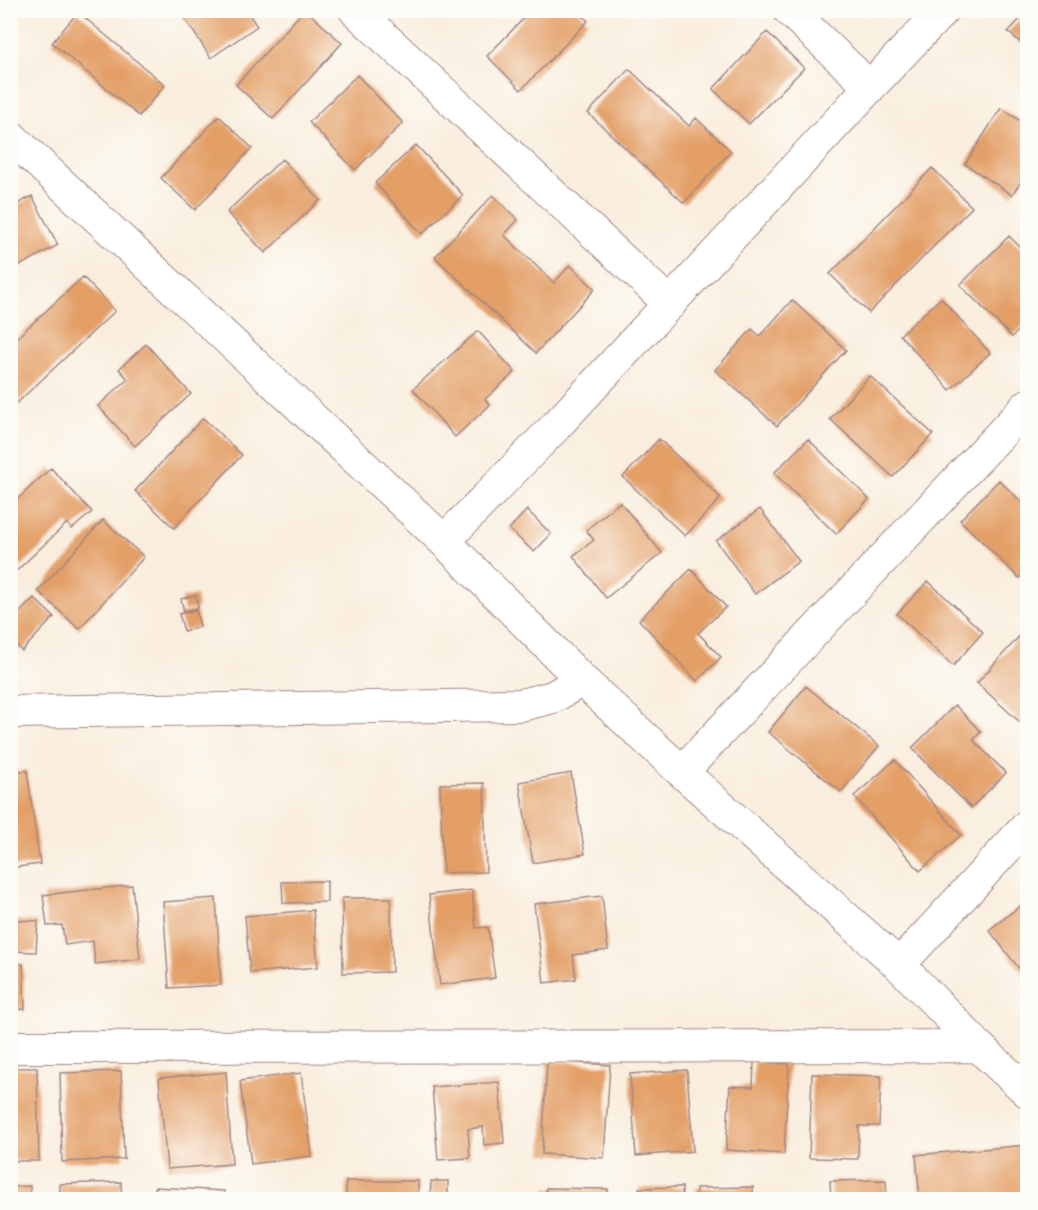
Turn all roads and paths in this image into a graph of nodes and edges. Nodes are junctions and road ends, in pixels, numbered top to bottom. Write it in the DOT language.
graph roads {
  1 [pos="355,10"];
  2 [pos="789,10"];
  3 [pos="944,10"];
  4 [pos="870,87"];
  5 [pos="10,136"];
  6 [pos="670,304"];
  7 [pos="1028,405"];
  8 [pos="444,541"];
  9 [pos="582,680"];
  10 [pos="10,712"];
  11 [pos="682,772"];
  12 [pos="1028,825"];
  13 [pos="899,965"];
  14 [pos="978,1046"];
  15 [pos="10,1047"];
  16 [pos="1028,1092"];
  1 -- 6 [label="street"];
  2 -- 4 [label="street"];
  3 -- 4 [label="street"];
  4 -- 6 [label="street"];
  5 -- 8 [label="street"];
  6 -- 8 [label="street"];
  7 -- 11 [label="street"];
  8 -- 9 [label="street"];
  9 -- 10 [label="street"];
  9 -- 11 [label="street"];
  11 -- 13 [label="street"];
  12 -- 13 [label="street"];
  13 -- 14 [label="street"];
  14 -- 15 [label="street"];
  14 -- 16 [label="street"];
}
